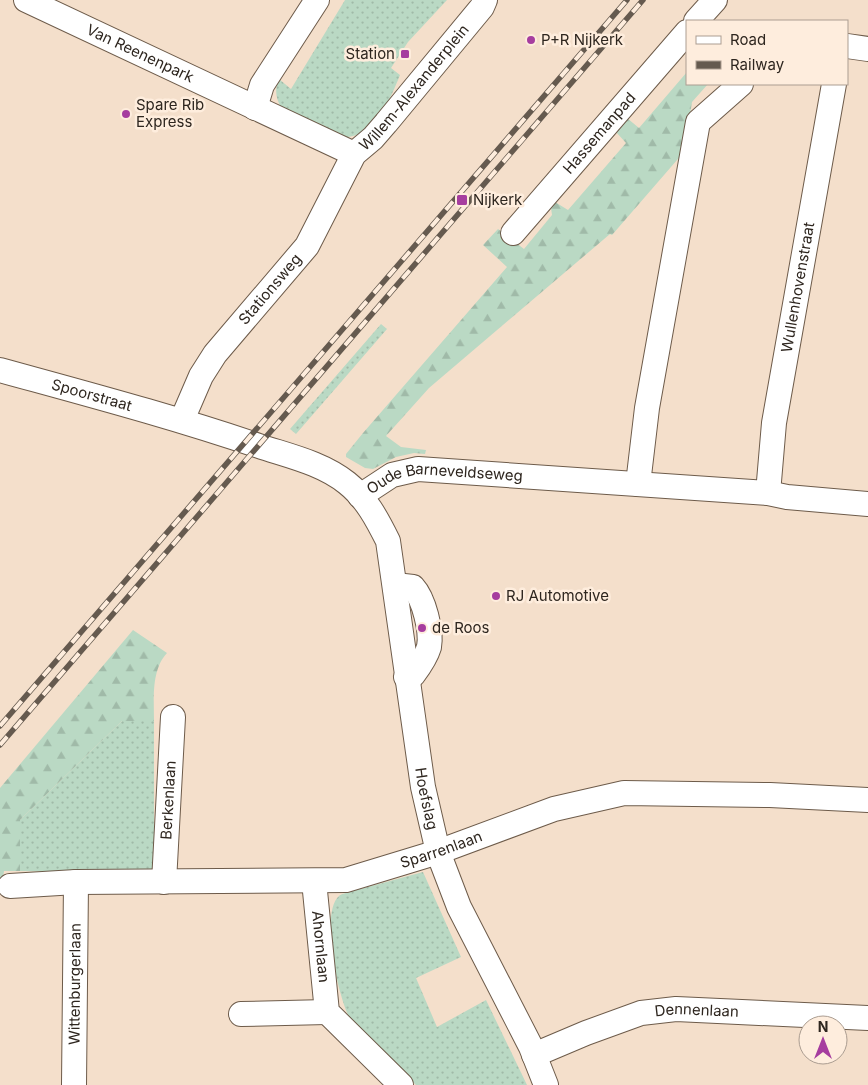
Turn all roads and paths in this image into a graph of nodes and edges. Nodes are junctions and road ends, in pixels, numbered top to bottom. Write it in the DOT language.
graph roads {
  1 [pos="26,0"];
  2 [pos="317,0"];
  3 [pos="485,0"];
  4 [pos="715,0"];
  5 [pos="697,20"];
  6 [pos="686,33"];
  7 [pos="848,46"];
  8 [pos="868,49"];
  9 [pos="740,85"];
  10 [pos="834,85"];
  11 [pos="255,108"];
  12 [pos="354,154"];
  13 [pos="513,233"];
  14 [pos="0,370"];
  15 [pos="182,420"];
  16 [pos="638,484"];
  17 [pos="768,493"];
  18 [pos="360,496"];
  19 [pos="868,504"];
  20 [pos="173,716"];
  21 [pos="868,800"];
  22 [pos="438,852"];
  23 [pos="314,881"];
  24 [pos="76,882"];
  25 [pos="164,882"];
  26 [pos="10,886"];
  27 [pos="327,1012"];
  28 [pos="241,1014"];
  29 [pos="868,1018"];
  30 [pos="534,1055"];
  31 [pos="74,1085"];
  32 [pos="401,1085"];
  33 [pos="546,1085"];
  1 -- 11 [label="street, Van Reenenpark"];
  2 -- 11 [label="street"];
  3 -- 12 [label="street, Willem-Alexanderplein"];
  4 -- 5 [label="street"];
  6 -- 13 [label="street, Hassemanpad"];
  7 -- 8 [label="street"];
  9 -- 16 [label="street"];
  10 -- 17 [label="street, Wullenhovenstraat"];
  11 -- 12 [label="street, Willem-Alexanderplein"];
  12 -- 15 [label="street, Stationsweg"];
  14 -- 15 [label="street, Spoorstraat"];
  15 -- 18 [label="street, Oude Barneveldseweg"];
  16 -- 17 [label="street, Oude Barneveldseweg"];
  16 -- 18 [label="street, Oude Barneveldseweg"];
  17 -- 19 [label="street, Oude Barneveldseweg"];
  18 -- 22 [label="street, Hoefslag"];
  20 -- 25 [label="street, Berkenlaan"];
  21 -- 22 [label="street, Sparrenlaan"];
  22 -- 23 [label="street, Sparrenlaan"];
  22 -- 30 [label="street, Hoefslag"];
  23 -- 25 [label="street, Sparrenlaan"];
  23 -- 27 [label="street, Ahornlaan"];
  24 -- 25 [label="street, Sparrenlaan"];
  24 -- 26 [label="street, Sparrenlaan"];
  24 -- 31 [label="street, Wittenburgerlaan"];
  27 -- 28 [label="street"];
  27 -- 32 [label="street"];
  29 -- 30 [label="street, Dennenlaan"];
  30 -- 33 [label="street, Hoefslag"];
}
